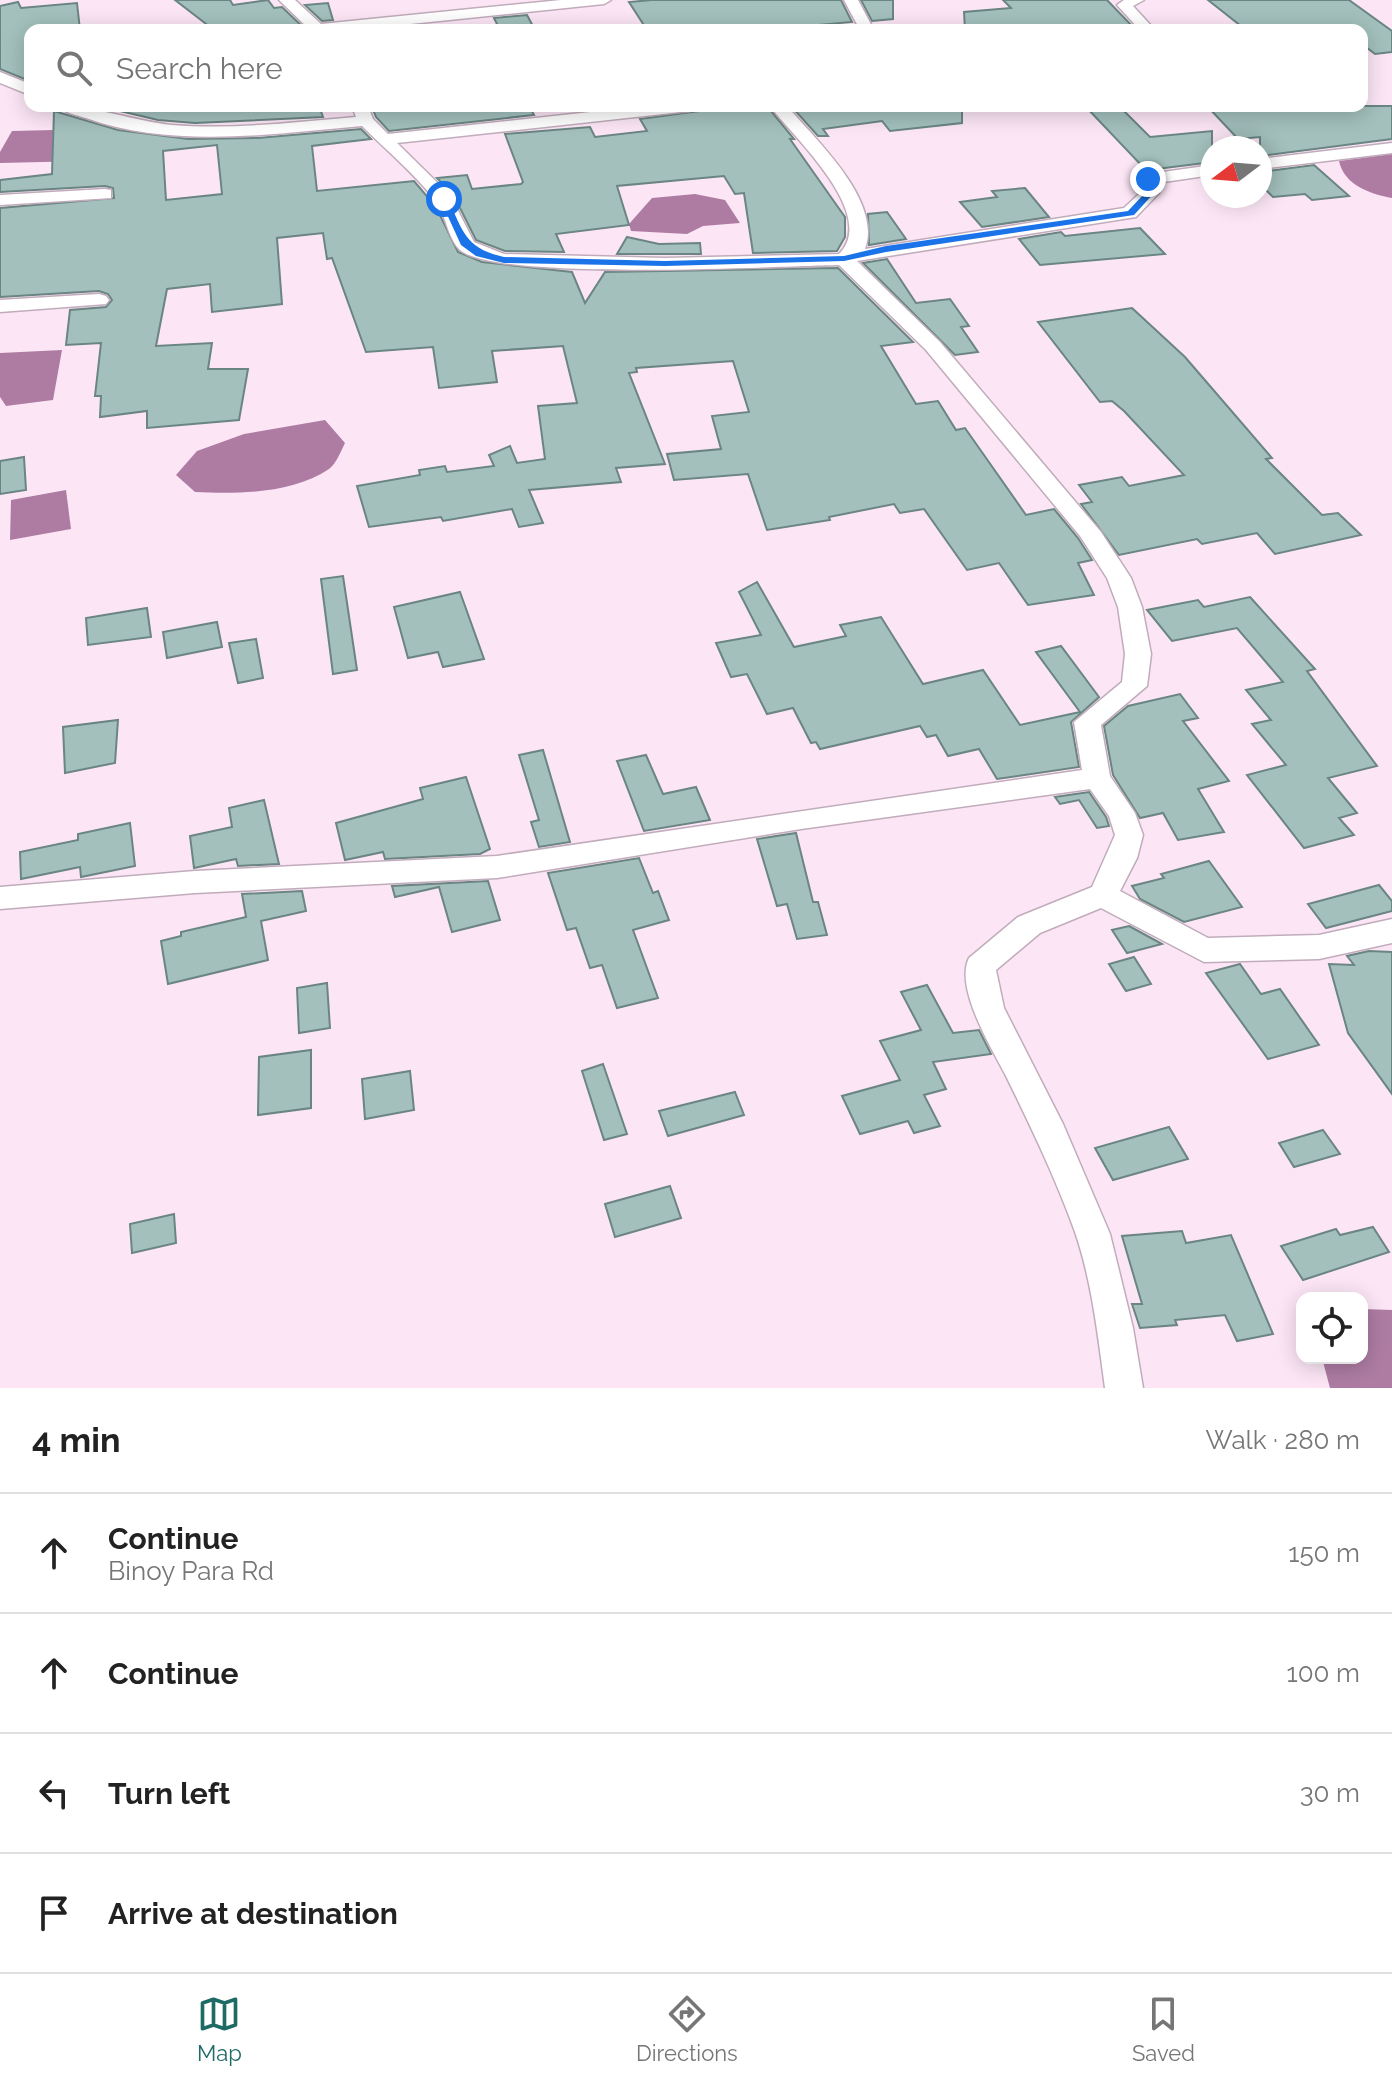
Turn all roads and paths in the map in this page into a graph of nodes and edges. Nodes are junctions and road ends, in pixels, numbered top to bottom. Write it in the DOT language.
graph roads {
  1 [pos="286,0"];
  2 [pos="604,0"];
  3 [pos="851,0"];
  4 [pos="1124,2"];
  5 [pos="313,24"];
  6 [pos="368,24"];
  7 [pos="864,24"];
  8 [pos="1143,24"];
  9 [pos="0,77"];
  10 [pos="24,87"];
  11 [pos="83,112"];
  12 [pos="635,112"];
  13 [pos="783,112"];
  14 [pos="363,114"];
  15 [pos="387,139"];
  16 [pos="1392,148"];
  17 [pos="1272,163"];
  18 [pos="1200,172"];
  19 [pos="105,194"];
  20 [pos="0,200"];
  21 [pos="844,259"];
  22 [pos="99,300"];
  23 [pos="0,306"];
  24 [pos="1097,778"];
  25 [pos="1103,895"];
  26 [pos="0,898"];
  27 [pos="1392,931"];
  28 [pos="1124,1388"];
  1 -- 5 [label="street"];
  2 -- 6 [label="street"];
  3 -- 7 [label="street"];
  4 -- 8 [label="street"];
  9 -- 10 [label="street"];
  11 -- 14 [label="street"];
  12 -- 15 [label="street"];
  13 -- 21 [label="street"];
  14 -- 15 [label="street"];
  15 -- 21 [label="street"];
  16 -- 17 [label="street"];
  18 -- 21 [label="street"];
  19 -- 20 [label="street"];
  21 -- 24 [label="street"];
  22 -- 23 [label="street"];
  24 -- 25 [label="street"];
  24 -- 26 [label="street"];
  25 -- 27 [label="street"];
  25 -- 28 [label="street"];
}
